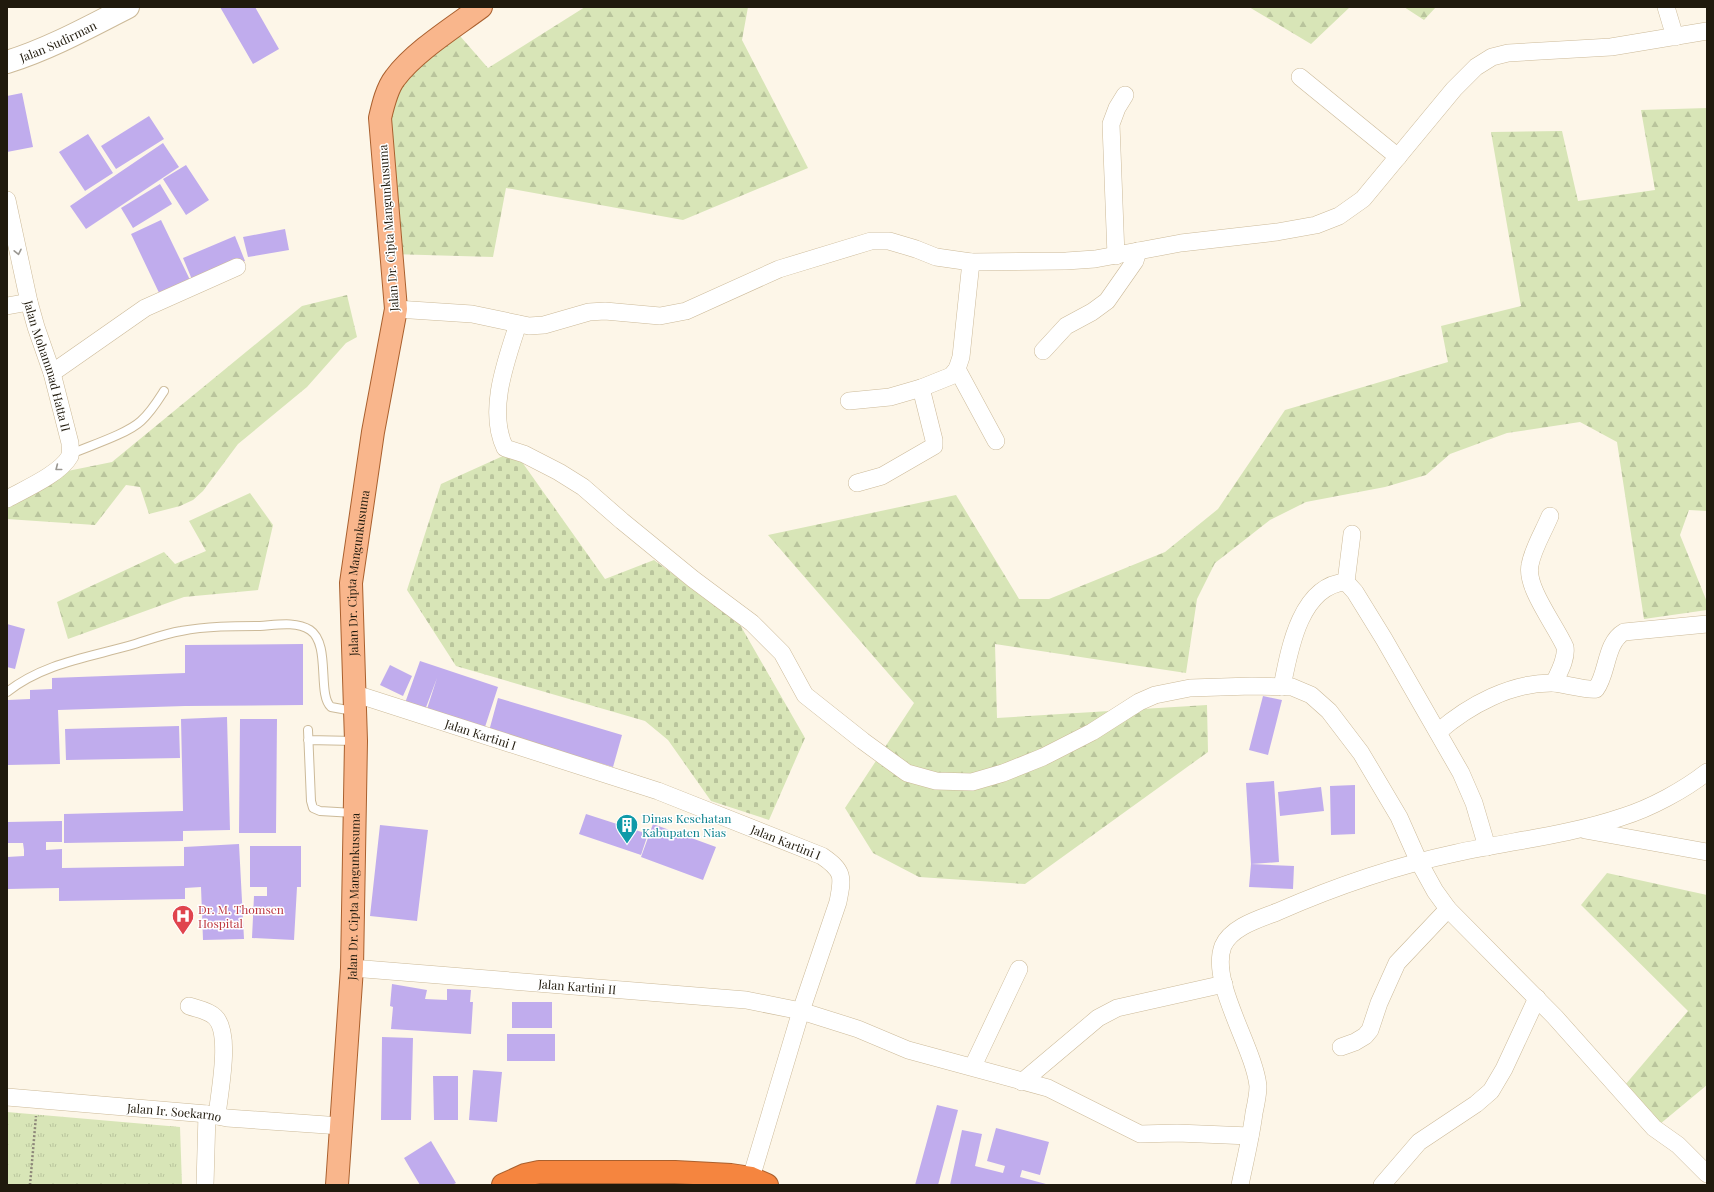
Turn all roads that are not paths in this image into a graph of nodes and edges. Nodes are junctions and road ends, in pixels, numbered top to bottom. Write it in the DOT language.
graph roads {
  1 [pos="128,7"];
  2 [pos="480,7"];
  3 [pos="1666,7"];
  4 [pos="1707,31"];
  5 [pos="1675,37"];
  6 [pos="7,62"];
  7 [pos="1300,77"];
  8 [pos="1125,95"];
  9 [pos="1398,157"];
  10 [pos="7,200"];
  11 [pos="1138,251"];
  12 [pos="1116,256"];
  13 [pos="971,262"];
  14 [pos="237,267"];
  15 [pos="29,302"];
  16 [pos="7,306"];
  17 [pos="396,309"];
  18 [pos="518,324"];
  19 [pos="1043,351"];
  20 [pos="957,369"];
  21 [pos="52,372"];
  22 [pos="921,388"];
  23 [pos="164,391"];
  24 [pos="849,401"];
  25 [pos="996,441"];
  26 [pos="71,454"];
  27 [pos="857,483"];
  28 [pos="7,499"];
  29 [pos="1550,516"];
  30 [pos="1352,534"];
  31 [pos="1346,582"];
  32 [pos="1707,624"];
  33 [pos="1554,683"];
  34 [pos="1282,687"];
  35 [pos="7,692"];
  36 [pos="356,703"];
  37 [pos="308,730"];
  38 [pos="1438,732"];
  39 [pos="308,740"];
  40 [pos="356,741"];
  41 [pos="1707,772"];
  42 [pos="354,813"];
  43 [pos="1579,828"];
  44 [pos="1487,847"];
  45 [pos="1707,852"];
  46 [pos="1420,862"];
  47 [pos="1448,909"];
  48 [pos="352,968"];
  49 [pos="1019,969"];
  50 [pos="1224,984"];
  51 [pos="1537,998"];
  52 [pos="189,1006"];
  53 [pos="801,1011"];
  54 [pos="1341,1047"];
  55 [pos="974,1066"];
  56 [pos="1022,1082"];
  57 [pos="7,1097"];
  58 [pos="212,1115"];
  59 [pos="341,1126"];
  60 [pos="1250,1136"];
  61 [pos="1707,1174"];
  62 [pos="525,1180"];
  63 [pos="759,1182"];
  64 [pos="205,1185"];
  65 [pos="336,1185"];
  66 [pos="503,1185"];
  67 [pos="1240,1185"];
  68 [pos="1382,1185"];
  1 -- 6 [label="street, Jalan Sudirman"];
  2 -- 17 [label="main road, Jalan Dr. Cipta Mangunkusuma"];
  3 -- 5 [label="street"];
  4 -- 5 [label="street"];
  5 -- 9 [label="street"];
  7 -- 9 [label="street"];
  8 -- 12 [label="street"];
  9 -- 11 [label="street"];
  10 -- 15 [label="street, Jalan Mohammad Hatta II, one-way"];
  11 -- 12 [label="street"];
  11 -- 19 [label="street"];
  12 -- 13 [label="street"];
  13 -- 18 [label="street"];
  13 -- 20 [label="street"];
  14 -- 21 [label="street"];
  15 -- 16 [label="street"];
  15 -- 21 [label="street, Jalan Mohammad Hatta II"];
  17 -- 18 [label="street"];
  17 -- 36 [label="main road, Jalan Dr. Cipta Mangunkusuma"];
  18 -- 34 [label="street"];
  20 -- 22 [label="street"];
  20 -- 25 [label="street"];
  21 -- 26 [label="street, Jalan Mohammad Hatta II"];
  22 -- 24 [label="street"];
  22 -- 27 [label="street"];
  23 -- 26 [label="lane"];
  26 -- 28 [label="street, one-way"];
  29 -- 33 [label="street"];
  30 -- 31 [label="street"];
  31 -- 34 [label="street"];
  31 -- 38 [label="street"];
  32 -- 33 [label="street"];
  33 -- 38 [label="street"];
  34 -- 46 [label="street"];
  35 -- 36 [label="lane"];
  36 -- 40 [label="main road, Jalan Dr. Cipta Mangunkusuma"];
  36 -- 53 [label="street, Jalan Kartini I"];
  37 -- 39 [label="lane"];
  38 -- 44 [label="street"];
  39 -- 40 [label="lane"];
  39 -- 42 [label="lane"];
  40 -- 42 [label="main road, Jalan Dr. Cipta Mangunkusuma"];
  41 -- 43 [label="street"];
  42 -- 48 [label="main road, Jalan Dr. Cipta Mangunkusuma"];
  43 -- 44 [label="street"];
  43 -- 45 [label="street"];
  44 -- 46 [label="street"];
  46 -- 47 [label="street"];
  46 -- 50 [label="street"];
  47 -- 51 [label="street"];
  47 -- 54 [label="street"];
  48 -- 53 [label="street, Jalan Kartini II"];
  48 -- 59 [label="main road, Jalan Dr. Cipta Mangunkusuma"];
  49 -- 55 [label="street"];
  50 -- 56 [label="street"];
  50 -- 60 [label="street"];
  51 -- 61 [label="street"];
  51 -- 68 [label="street"];
  52 -- 58 [label="street"];
  53 -- 55 [label="street, Jalan Kartini II"];
  53 -- 63 [label="street, Jalan Kartini I"];
  55 -- 56 [label="street, Jalan Kartini II"];
  56 -- 60 [label="street, Jalan Kartini II"];
  57 -- 58 [label="street, Jalan Ir. Soekarno"];
  58 -- 59 [label="street, Jalan Ir. Soekarno"];
  58 -- 64 [label="street"];
  59 -- 65 [label="main road, Jalan Dr. Cipta Mangunkusuma"];
  60 -- 67 [label="street"];
  62 -- 63 [label="highway"];
  62 -- 66 [label="highway"];
}
